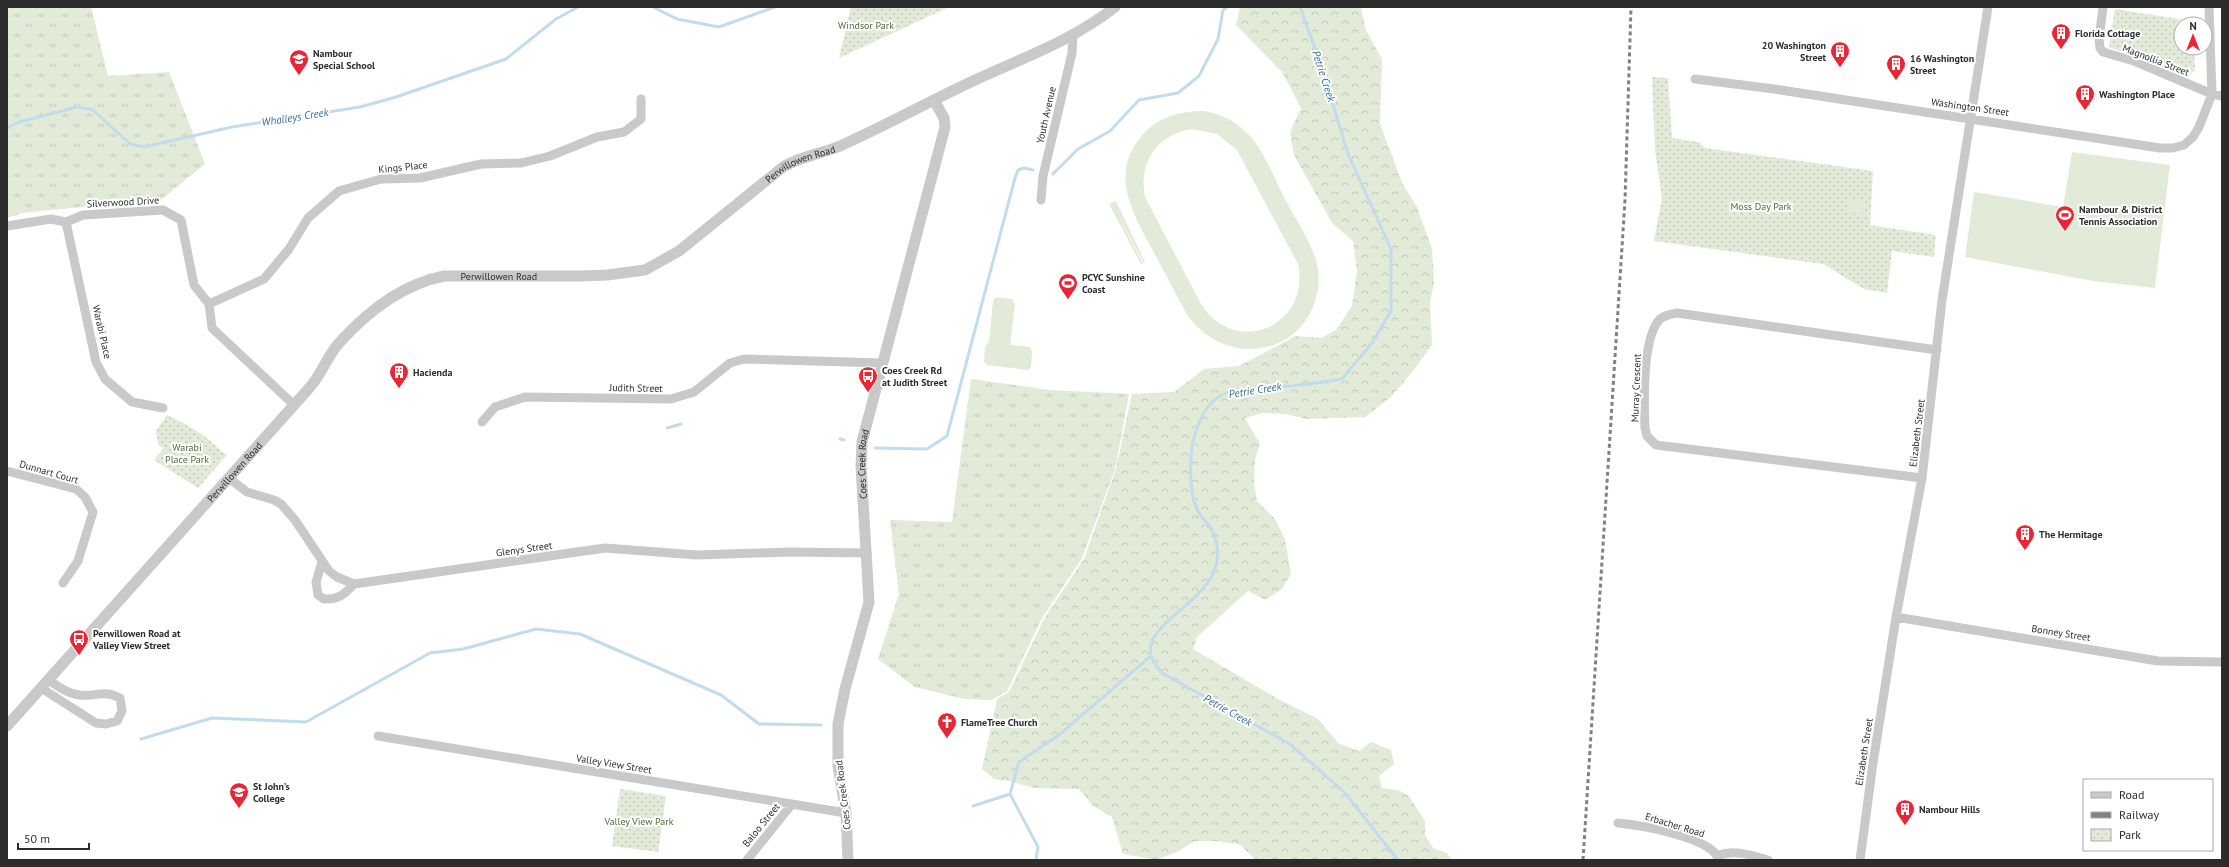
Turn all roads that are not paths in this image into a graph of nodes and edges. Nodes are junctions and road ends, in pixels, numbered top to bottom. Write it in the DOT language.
graph roads {
  1 [pos="1114,7"];
  2 [pos="1988,7"];
  3 [pos="2103,7"];
  4 [pos="2209,7"];
  5 [pos="1073,36"];
  6 [pos="1695,79"];
  7 [pos="2212,94"];
  8 [pos="2222,96"];
  9 [pos="641,99"];
  10 [pos="934,100"];
  11 [pos="1971,118"];
  12 [pos="1041,200"];
  13 [pos="66,222"];
  14 [pos="7,226"];
  15 [pos="209,304"];
  16 [pos="1937,350"];
  17 [pos="882,363"];
  18 [pos="294,405"];
  19 [pos="164,408"];
  20 [pos="482,422"];
  21 [pos="7,472"];
  22 [pos="1922,478"];
  23 [pos="230,479"];
  24 [pos="867,553"];
  25 [pos="322,562"];
  26 [pos="63,583"];
  27 [pos="354,584"];
  28 [pos="1896,617"];
  29 [pos="2222,662"];
  30 [pos="45,684"];
  31 [pos="7,726"];
  32 [pos="378,736"];
  33 [pos="792,804"];
  34 [pos="846,813"];
  35 [pos="1618,823"];
  36 [pos="1717,858"];
  37 [pos="747,860"];
  38 [pos="848,860"];
  39 [pos="1768,860"];
  40 [pos="1860,860"];
  1 -- 5 [label="street, Perwillowen Road"];
  2 -- 11 [label="street, Elizabeth Street"];
  3 -- 7 [label="street, Magnollia Street"];
  4 -- 7 [label="street"];
  5 -- 10 [label="street, Perwillowen Road"];
  5 -- 12 [label="street, Youth Avenue"];
  6 -- 11 [label="street, Washington Street"];
  7 -- 8 [label="street, Magnollia Street"];
  7 -- 11 [label="street, Washington Street"];
  9 -- 15 [label="street, Kings Place"];
  10 -- 17 [label="street, Coes Creek Road"];
  10 -- 18 [label="street, Perwillowen Road"];
  11 -- 16 [label="street, Elizabeth Street"];
  13 -- 14 [label="street, Silverwood Drive"];
  13 -- 15 [label="street, Silverwood Drive"];
  13 -- 19 [label="street, Warabi Place"];
  15 -- 18 [label="street"];
  16 -- 22 [label="street, Elizabeth Street"];
  16 -- 22 [label="street, Murray Crescent"];
  17 -- 20 [label="street, Judith Street"];
  17 -- 24 [label="street, Coes Creek Road"];
  18 -- 23 [label="street, Perwillowen Road"];
  21 -- 26 [label="street, Dunnart Court"];
  22 -- 28 [label="street, Elizabeth Street"];
  23 -- 25 [label="street"];
  23 -- 30 [label="street, Perwillowen Road"];
  24 -- 27 [label="street, Glenys Street"];
  24 -- 34 [label="street, Coes Creek Road"];
  25 -- 27 [label="street"];
  25 -- 27 [label="street"];
  28 -- 29 [label="street, Bonney Street"];
  28 -- 40 [label="street, Elizabeth Street"];
  30 -- 30 [label="street"];
  30 -- 31 [label="street, Perwillowen Road"];
  32 -- 33 [label="street, Valley View Street"];
  33 -- 34 [label="street, Valley View Street"];
  33 -- 37 [label="street, Baloo Street"];
  34 -- 38 [label="street, Coes Creek Road"];
  35 -- 36 [label="street, Erbacher Road"];
  36 -- 39 [label="street, Erbacher Road"];
}
